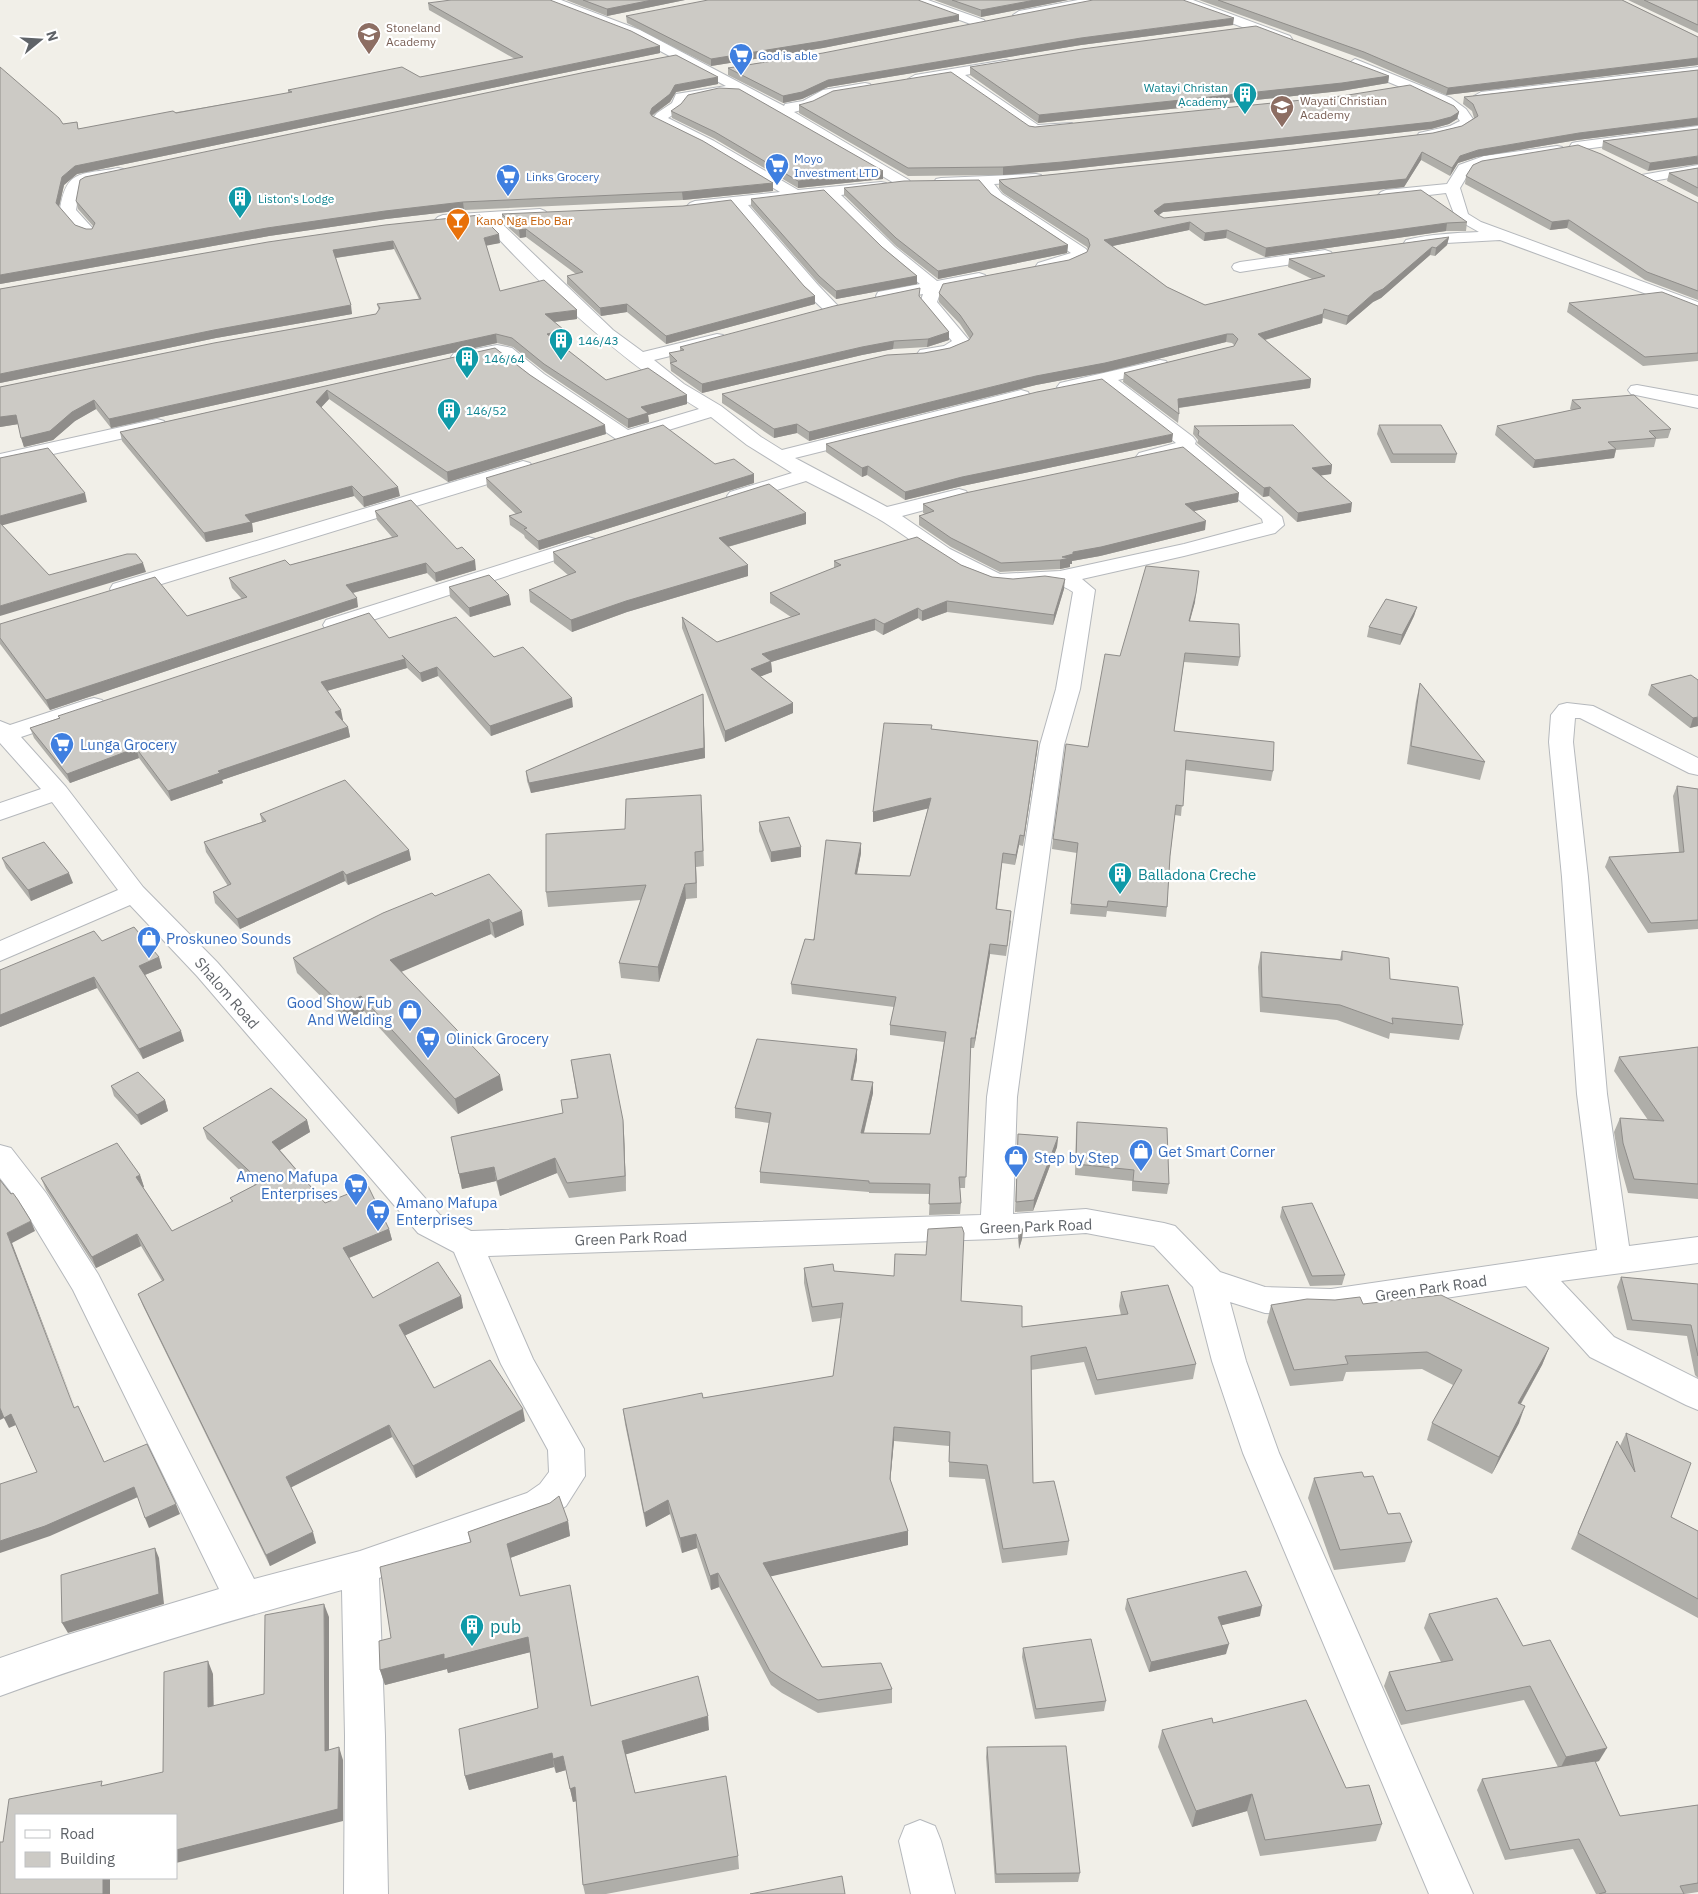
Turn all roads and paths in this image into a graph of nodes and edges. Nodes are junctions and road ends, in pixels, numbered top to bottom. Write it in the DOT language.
graph roads {
  1 [pos="575,0"];
  2 [pos="917,0"];
  3 [pos="1044,0"];
  4 [pos="1096,0"];
  5 [pos="1182,0"];
  6 [pos="554,2"];
  7 [pos="1062,6"];
  8 [pos="626,18"];
  9 [pos="609,22"];
  10 [pos="980,22"];
  11 [pos="951,28"];
  12 [pos="1255,28"];
  13 [pos="1227,31"];
  14 [pos="1300,43"];
  15 [pos="677,56"];
  16 [pos="1341,58"];
  17 [pos="658,59"];
  18 [pos="1020,62"];
  19 [pos="727,69"];
  20 [pos="1698,70"];
  21 [pos="707,72"];
  22 [pos="954,72"];
  23 [pos="905,80"];
  24 [pos="875,85"];
  25 [pos="1412,86"];
  26 [pos="744,90"];
  27 [pos="1385,90"];
  28 [pos="1446,101"];
  29 [pos="786,113"];
  30 [pos="1082,124"];
  31 [pos="1698,130"];
  32 [pos="1412,138"];
  33 [pos="1577,146"];
  34 [pos="1605,157"];
  35 [pos="1698,169"];
  36 [pos="128,170"];
  37 [pos="1630,170"];
  38 [pos="1052,177"];
  39 [pos="1647,178"];
  40 [pos="984,182"];
  41 [pos="904,183"];
  42 [pos="1664,187"];
  43 [pos="1452,188"];
  44 [pos="829,192"];
  45 [pos="797,196"];
  46 [pos="1374,196"];
  47 [pos="737,202"];
  48 [pos="683,207"];
  49 [pos="556,213"];
  50 [pos="486,216"];
  51 [pos="425,222"];
  52 [pos="88,232"];
  53 [pos="1504,236"];
  54 [pos="1397,245"];
  55 [pos="1338,253"];
  56 [pos="1240,267"];
  57 [pos="1031,268"];
  58 [pos="994,276"];
  59 [pos="934,287"];
  60 [pos="865,300"];
  61 [pos="848,303"];
  62 [pos="830,307"];
  63 [pos="1698,308"];
  64 [pos="814,312"];
  65 [pos="732,335"];
  66 [pos="905,356"];
  67 [pos="640,358"];
  68 [pos="1180,360"];
  69 [pos="440,362"];
  70 [pos="1105,379"];
  71 [pos="1637,390"];
  72 [pos="714,402"];
  73 [pos="1698,402"];
  74 [pos="171,422"];
  75 [pos="626,437"];
  76 [pos="598,445"];
  77 [pos="1185,446"];
  78 [pos="780,456"];
  79 [pos="0,460"];
  80 [pos="1131,460"];
  81 [pos="541,462"];
  82 [pos="808,474"];
  83 [pos="981,491"];
  84 [pos="718,502"];
  85 [pos="885,514"];
  86 [pos="608,536"];
  87 [pos="1060,577"];
  88 [pos="104,594"];
  89 [pos="319,631"];
  90 [pos="114,698"];
  91 [pos="3,731"];
  92 [pos="1698,768"];
  93 [pos="57,792"];
  94 [pos="0,812"];
  95 [pos="134,893"];
  96 [pos="0,952"];
  97 [pos="0,1156"];
  98 [pos="996,1227"];
  99 [pos="467,1244"];
  100 [pos="1698,1250"];
  101 [pos="1615,1260"];
  102 [pos="1534,1273"];
  103 [pos="1208,1280"];
  104 [pos="1698,1395"];
  105 [pos="360,1568"];
  106 [pos="244,1599"];
  107 [pos="0,1677"];
  108 [pos="920,1841"];
  109 [pos="366,1894"];
  110 [pos="933,1894"];
  111 [pos="1451,1894"];
  1 -- 6 [label="street"];
  2 -- 10 [label="street"];
  3 -- 7 [label="street"];
  4 -- 7 [label="street"];
  5 -- 12 [label="street"];
  6 -- 9 [label="street"];
  7 -- 10 [label="street"];
  8 -- 9 [label="street"];
  9 -- 15 [label="street"];
  10 -- 11 [label="street"];
  12 -- 13 [label="street"];
  12 -- 14 [label="street"];
  15 -- 17 [label="street"];
  15 -- 21 [label="street"];
  16 -- 25 [label="street"];
  18 -- 22 [label="street"];
  19 -- 21 [label="street"];
  20 -- 28 [label="street"];
  21 -- 26 [label="street"];
  22 -- 23 [label="street"];
  22 -- 30 [label="street"];
  24 -- 29 [label="street"];
  25 -- 27 [label="street"];
  25 -- 28 [label="street"];
  26 -- 29 [label="street"];
  26 -- 45 [label="street"];
  28 -- 32 [label="street"];
  29 -- 41 [label="street"];
  31 -- 33 [label="street"];
  33 -- 34 [label="street"];
  33 -- 43 [label="street"];
  35 -- 39 [label="street"];
  36 -- 52 [label="street"];
  37 -- 39 [label="street"];
  38 -- 40 [label="street"];
  39 -- 42 [label="street"];
  40 -- 41 [label="street"];
  40 -- 57 [label="street"];
  41 -- 44 [label="street"];
  43 -- 46 [label="street"];
  43 -- 53 [label="street"];
  44 -- 45 [label="street"];
  44 -- 59 [label="street"];
  45 -- 47 [label="street"];
  47 -- 48 [label="street"];
  47 -- 62 [label="street"];
  49 -- 50 [label="street"];
  50 -- 51 [label="street"];
  50 -- 67 [label="street"];
  53 -- 54 [label="street"];
  53 -- 63 [label="street"];
  55 -- 56 [label="street"];
  58 -- 59 [label="street"];
  59 -- 60 [label="street"];
  59 -- 66 [label="street"];
  61 -- 62 [label="street"];
  62 -- 64 [label="street"];
  65 -- 67 [label="street"];
  67 -- 72 [label="street"];
  68 -- 70 [label="street"];
  69 -- 75 [label="street"];
  70 -- 77 [label="street"];
  70 -- 78 [label="street"];
  71 -- 73 [label="street"];
  72 -- 75 [label="street"];
  72 -- 78 [label="street"];
  74 -- 79 [label="street"];
  75 -- 76 [label="street"];
  77 -- 80 [label="street"];
  77 -- 87 [label="street"];
  78 -- 82 [label="street"];
  81 -- 88 [label="street"];
  82 -- 84 [label="street"];
  82 -- 85 [label="street"];
  83 -- 85 [label="street"];
  85 -- 87 [label="street"];
  86 -- 89 [label="street"];
  87 -- 98 [label="street"];
  90 -- 91 [label="street"];
  91 -- 93 [label="street, Shalom Road"];
  92 -- 101 [label="street"];
  93 -- 94 [label="street"];
  93 -- 95 [label="street, Shalom Road"];
  95 -- 96 [label="street"];
  95 -- 99 [label="street, Shalom Road"];
  97 -- 106 [label="street"];
  98 -- 99 [label="street, Green Park Road"];
  98 -- 103 [label="street, Green Park Road"];
  99 -- 105 [label="street"];
  100 -- 101 [label="street, Green Park Road"];
  101 -- 102 [label="street, Green Park Road"];
  102 -- 103 [label="street, Green Park Road"];
  102 -- 104 [label="street"];
  103 -- 111 [label="street"];
  105 -- 106 [label="street"];
  105 -- 109 [label="street"];
  106 -- 107 [label="street"];
  108 -- 110 [label="street"];
}
